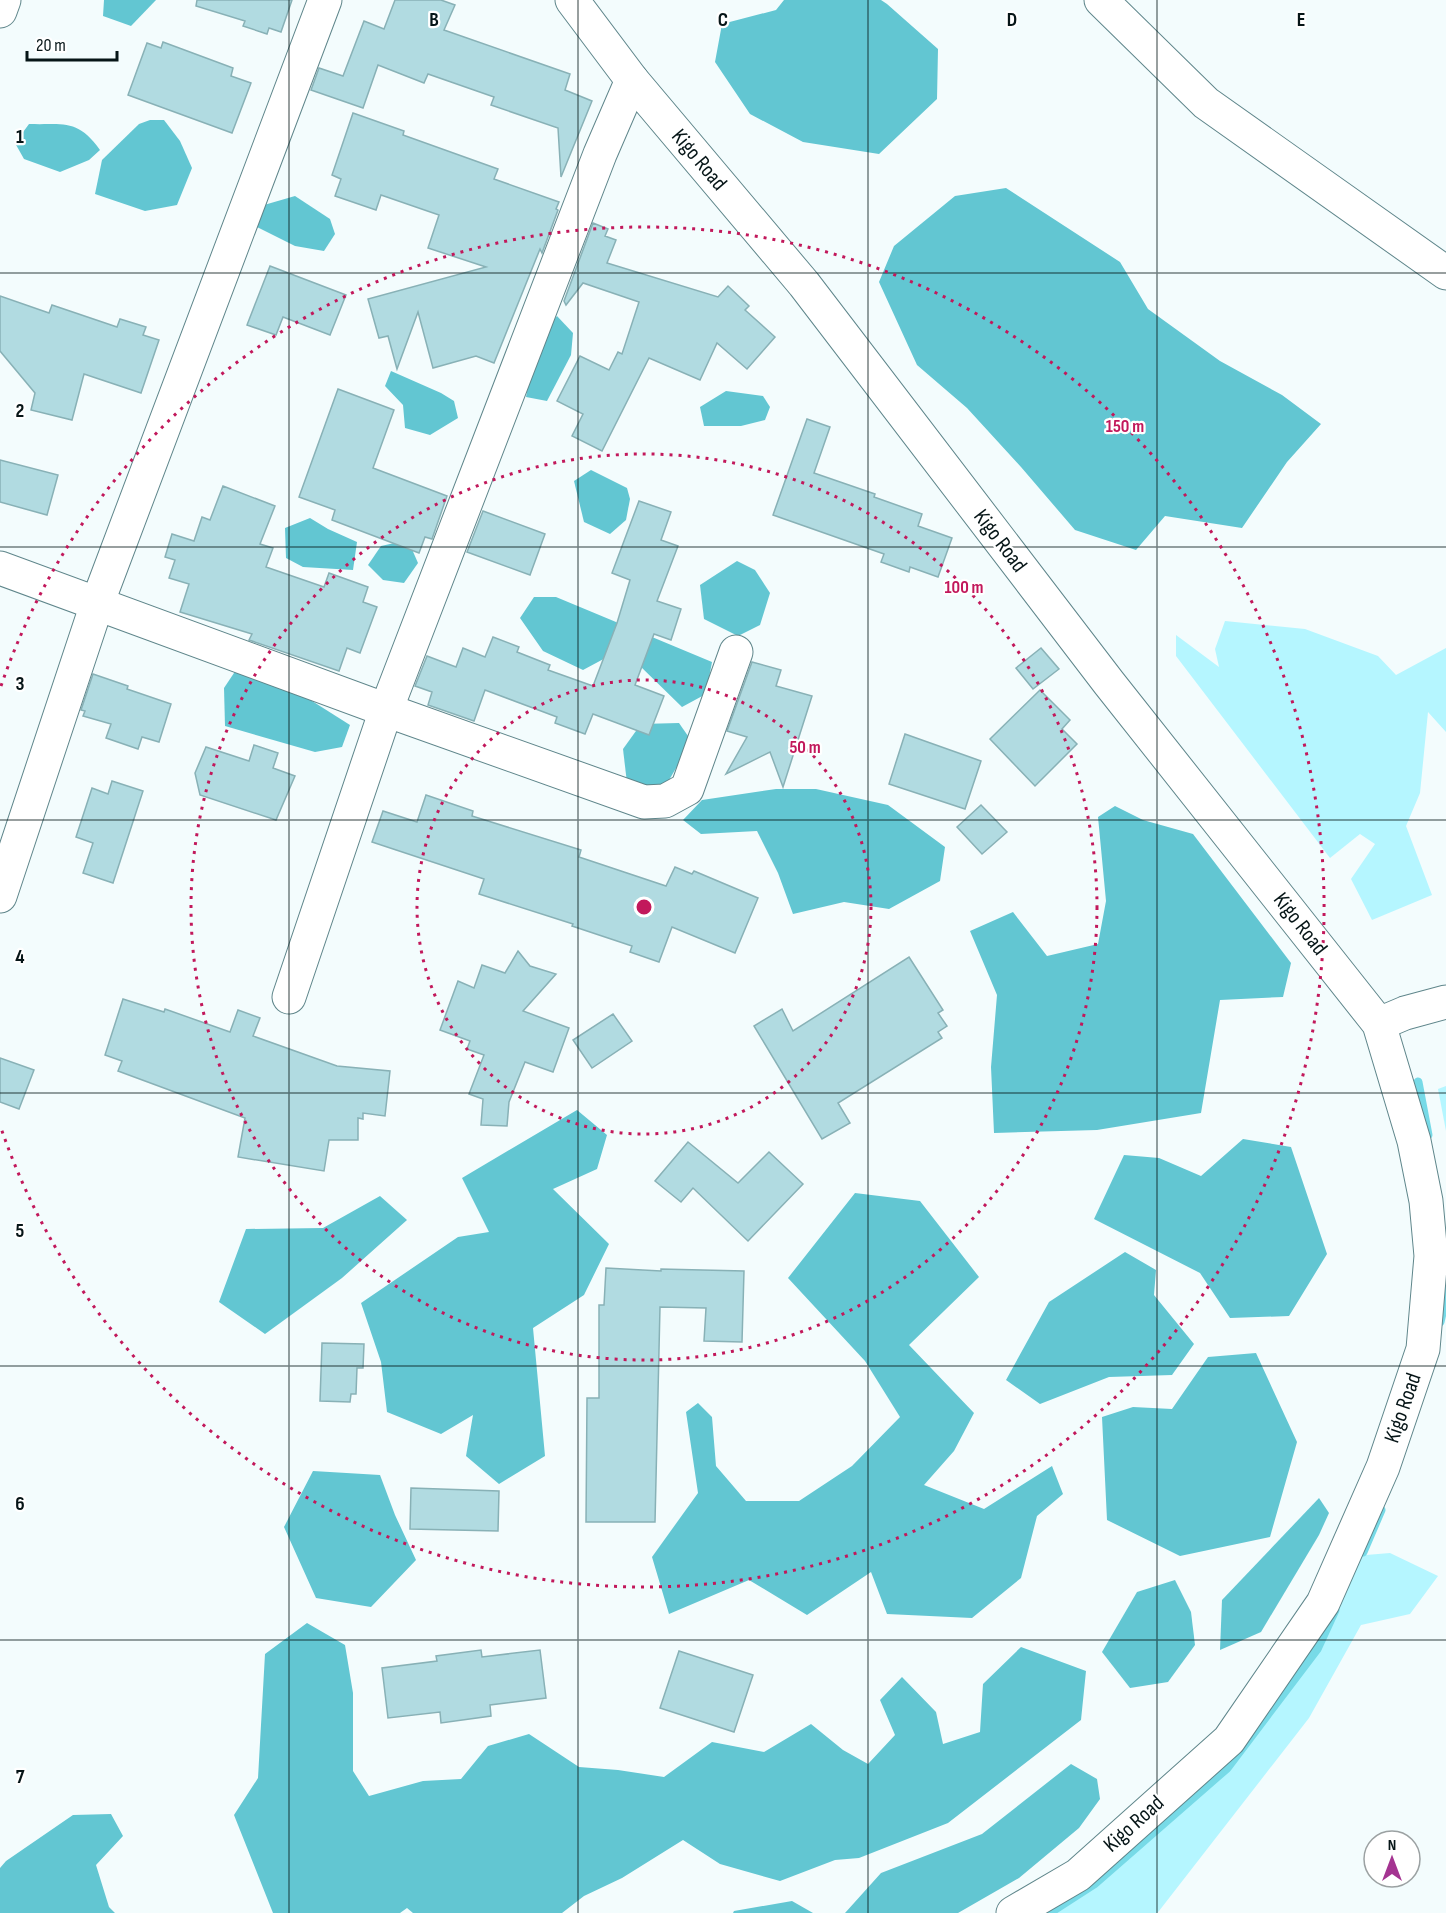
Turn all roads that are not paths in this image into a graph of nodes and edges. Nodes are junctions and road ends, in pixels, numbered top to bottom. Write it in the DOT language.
graph roads {
  1 [pos="4,0"];
  2 [pos="325,0"];
  3 [pos="572,0"];
  4 [pos="1101,0"];
  5 [pos="0,11"];
  6 [pos="632,80"];
  7 [pos="1446,273"];
  8 [pos="0,568"];
  9 [pos="97,604"];
  10 [pos="736,652"];
  11 [pos="386,710"];
  12 [pos="0,896"];
  13 [pos="289,998"];
  14 [pos="1446,1002"];
  15 [pos="1392,1018"];
  16 [pos="1446,1022"];
  17 [pos="1013,1913"];
  1 -- 5 [label="street"];
  2 -- 9 [label="street"];
  3 -- 6 [label="street, Kigo Road"];
  4 -- 7 [label="street"];
  6 -- 11 [label="street"];
  6 -- 15 [label="street, Kigo Road"];
  8 -- 9 [label="street"];
  9 -- 11 [label="street"];
  9 -- 12 [label="street"];
  10 -- 11 [label="street"];
  11 -- 13 [label="street"];
  14 -- 15 [label="street"];
  15 -- 16 [label="street"];
  15 -- 17 [label="street, Kigo Road"];
}
